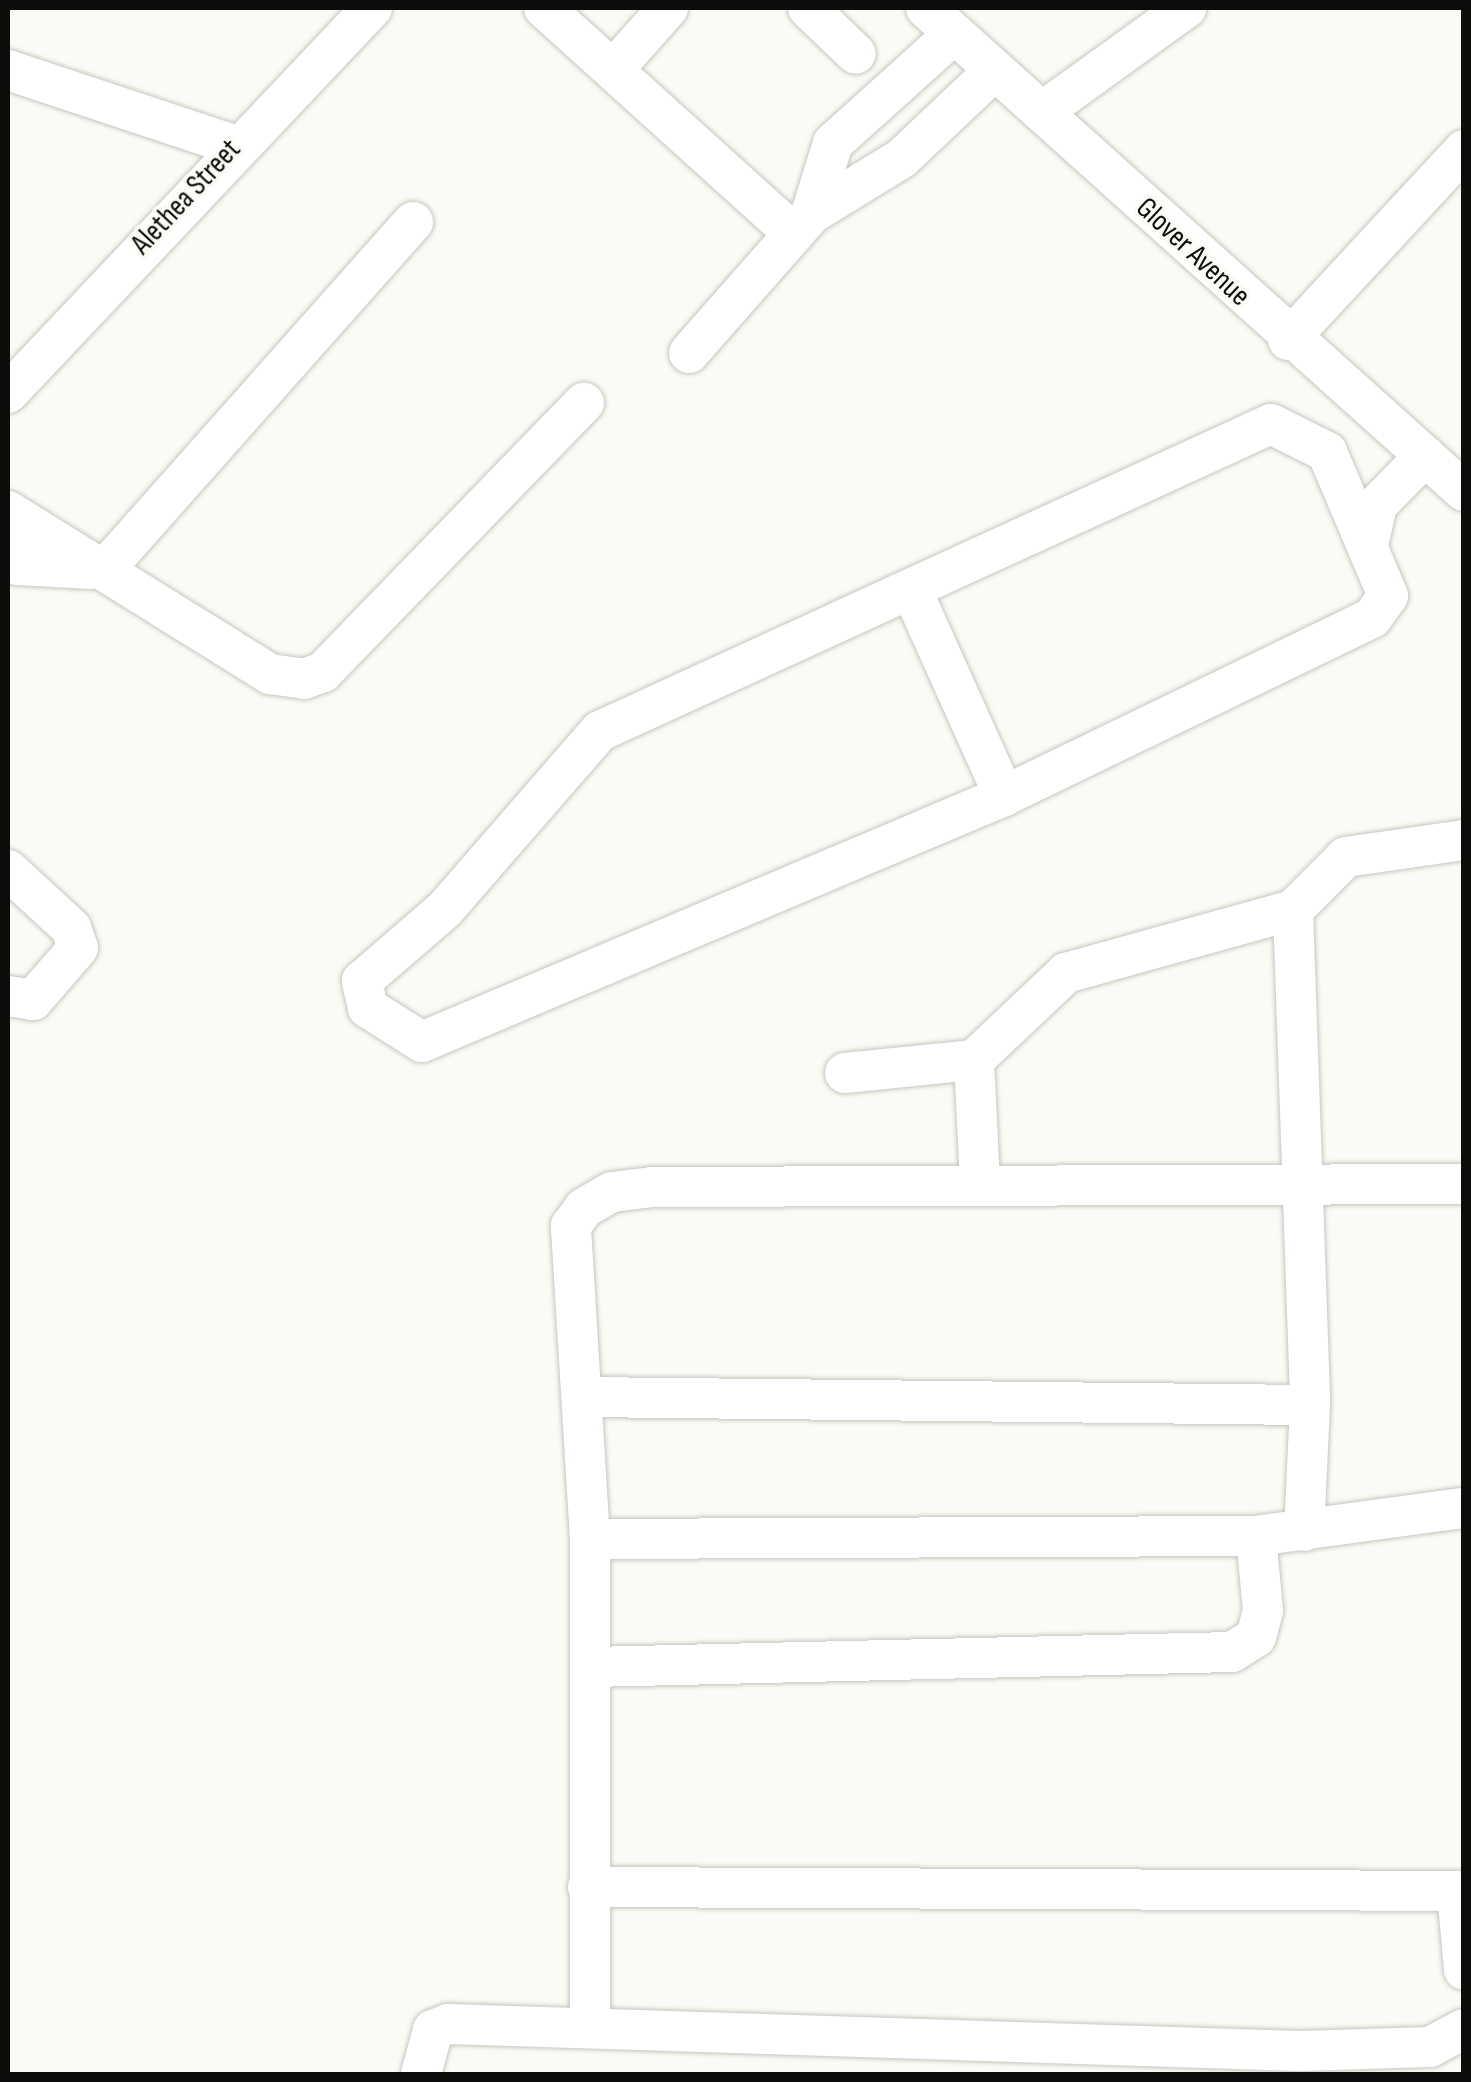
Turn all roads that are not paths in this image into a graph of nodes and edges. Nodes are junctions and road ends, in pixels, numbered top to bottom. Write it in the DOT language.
graph roads {
  1 [pos="372,8"];
  2 [pos="544,8"];
  3 [pos="668,8"];
  4 [pos="808,8"];
  5 [pos="1186,8"];
  6 [pos="940,21"];
  7 [pos="856,54"];
  8 [pos="8,70"];
  9 [pos="614,70"];
  10 [pos="994,70"];
  11 [pos="1042,112"];
  12 [pos="233,145"];
  13 [pos="1464,150"];
  14 [pos="413,222"];
  15 [pos="803,224"];
  16 [pos="1288,340"];
  17 [pos="688,353"];
  18 [pos="8,393"];
  19 [pos="584,402"];
  20 [pos="1425,456"];
  21 [pos="1464,491"];
  22 [pos="8,510"];
  23 [pos="1368,545"];
  24 [pos="8,555"];
  25 [pos="105,570"];
  26 [pos="912,591"];
  27 [pos="1004,796"];
  28 [pos="1464,840"];
  29 [pos="8,870"];
  30 [pos="1293,910"];
  31 [pos="8,996"];
  32 [pos="974,1060"];
  33 [pos="845,1073"];
  34 [pos="980,1184"];
  35 [pos="1464,1184"];
  36 [pos="1305,1187"];
  37 [pos="582,1397"];
  38 [pos="1310,1405"];
  39 [pos="1464,1508"];
  40 [pos="1304,1531"];
  41 [pos="1256,1536"];
  42 [pos="590,1538"];
  43 [pos="591,1667"];
  44 [pos="588,1886"];
  45 [pos="1464,1970"];
  46 [pos="590,2025"];
  47 [pos="1464,2029"];
  48 [pos="421,2074"];
  1 -- 12 [label="street, Alethea Street"];
  2 -- 9 [label="street"];
  3 -- 9 [label="street"];
  4 -- 7 [label="street"];
  5 -- 11 [label="street"];
  6 -- 10 [label="street, Glover Avenue"];
  6 -- 15 [label="street"];
  8 -- 12 [label="street"];
  9 -- 15 [label="street"];
  10 -- 11 [label="street, Glover Avenue"];
  10 -- 15 [label="street"];
  11 -- 16 [label="street, Glover Avenue"];
  12 -- 18 [label="street, Alethea Street"];
  13 -- 16 [label="street"];
  14 -- 25 [label="street"];
  15 -- 17 [label="street"];
  16 -- 20 [label="street, Glover Avenue"];
  19 -- 25 [label="street"];
  20 -- 21 [label="street, Glover Avenue"];
  20 -- 23 [label="street"];
  22 -- 25 [label="street"];
  23 -- 26 [label="street"];
  23 -- 27 [label="street"];
  24 -- 25 [label="street"];
  26 -- 27 [label="street"];
  26 -- 27 [label="street"];
  28 -- 30 [label="street"];
  29 -- 31 [label="street"];
  30 -- 32 [label="street"];
  30 -- 36 [label="street"];
  32 -- 33 [label="street"];
  32 -- 34 [label="street"];
  34 -- 36 [label="street"];
  34 -- 37 [label="street"];
  35 -- 36 [label="street"];
  36 -- 38 [label="street"];
  37 -- 38 [label="street"];
  37 -- 42 [label="street"];
  38 -- 40 [label="street"];
  39 -- 40 [label="street"];
  40 -- 41 [label="street"];
  41 -- 42 [label="street"];
  41 -- 43 [label="street"];
  42 -- 43 [label="street"];
  43 -- 44 [label="street"];
  44 -- 45 [label="street"];
  44 -- 46 [label="street"];
  46 -- 47 [label="street"];
  46 -- 48 [label="street"];
}
